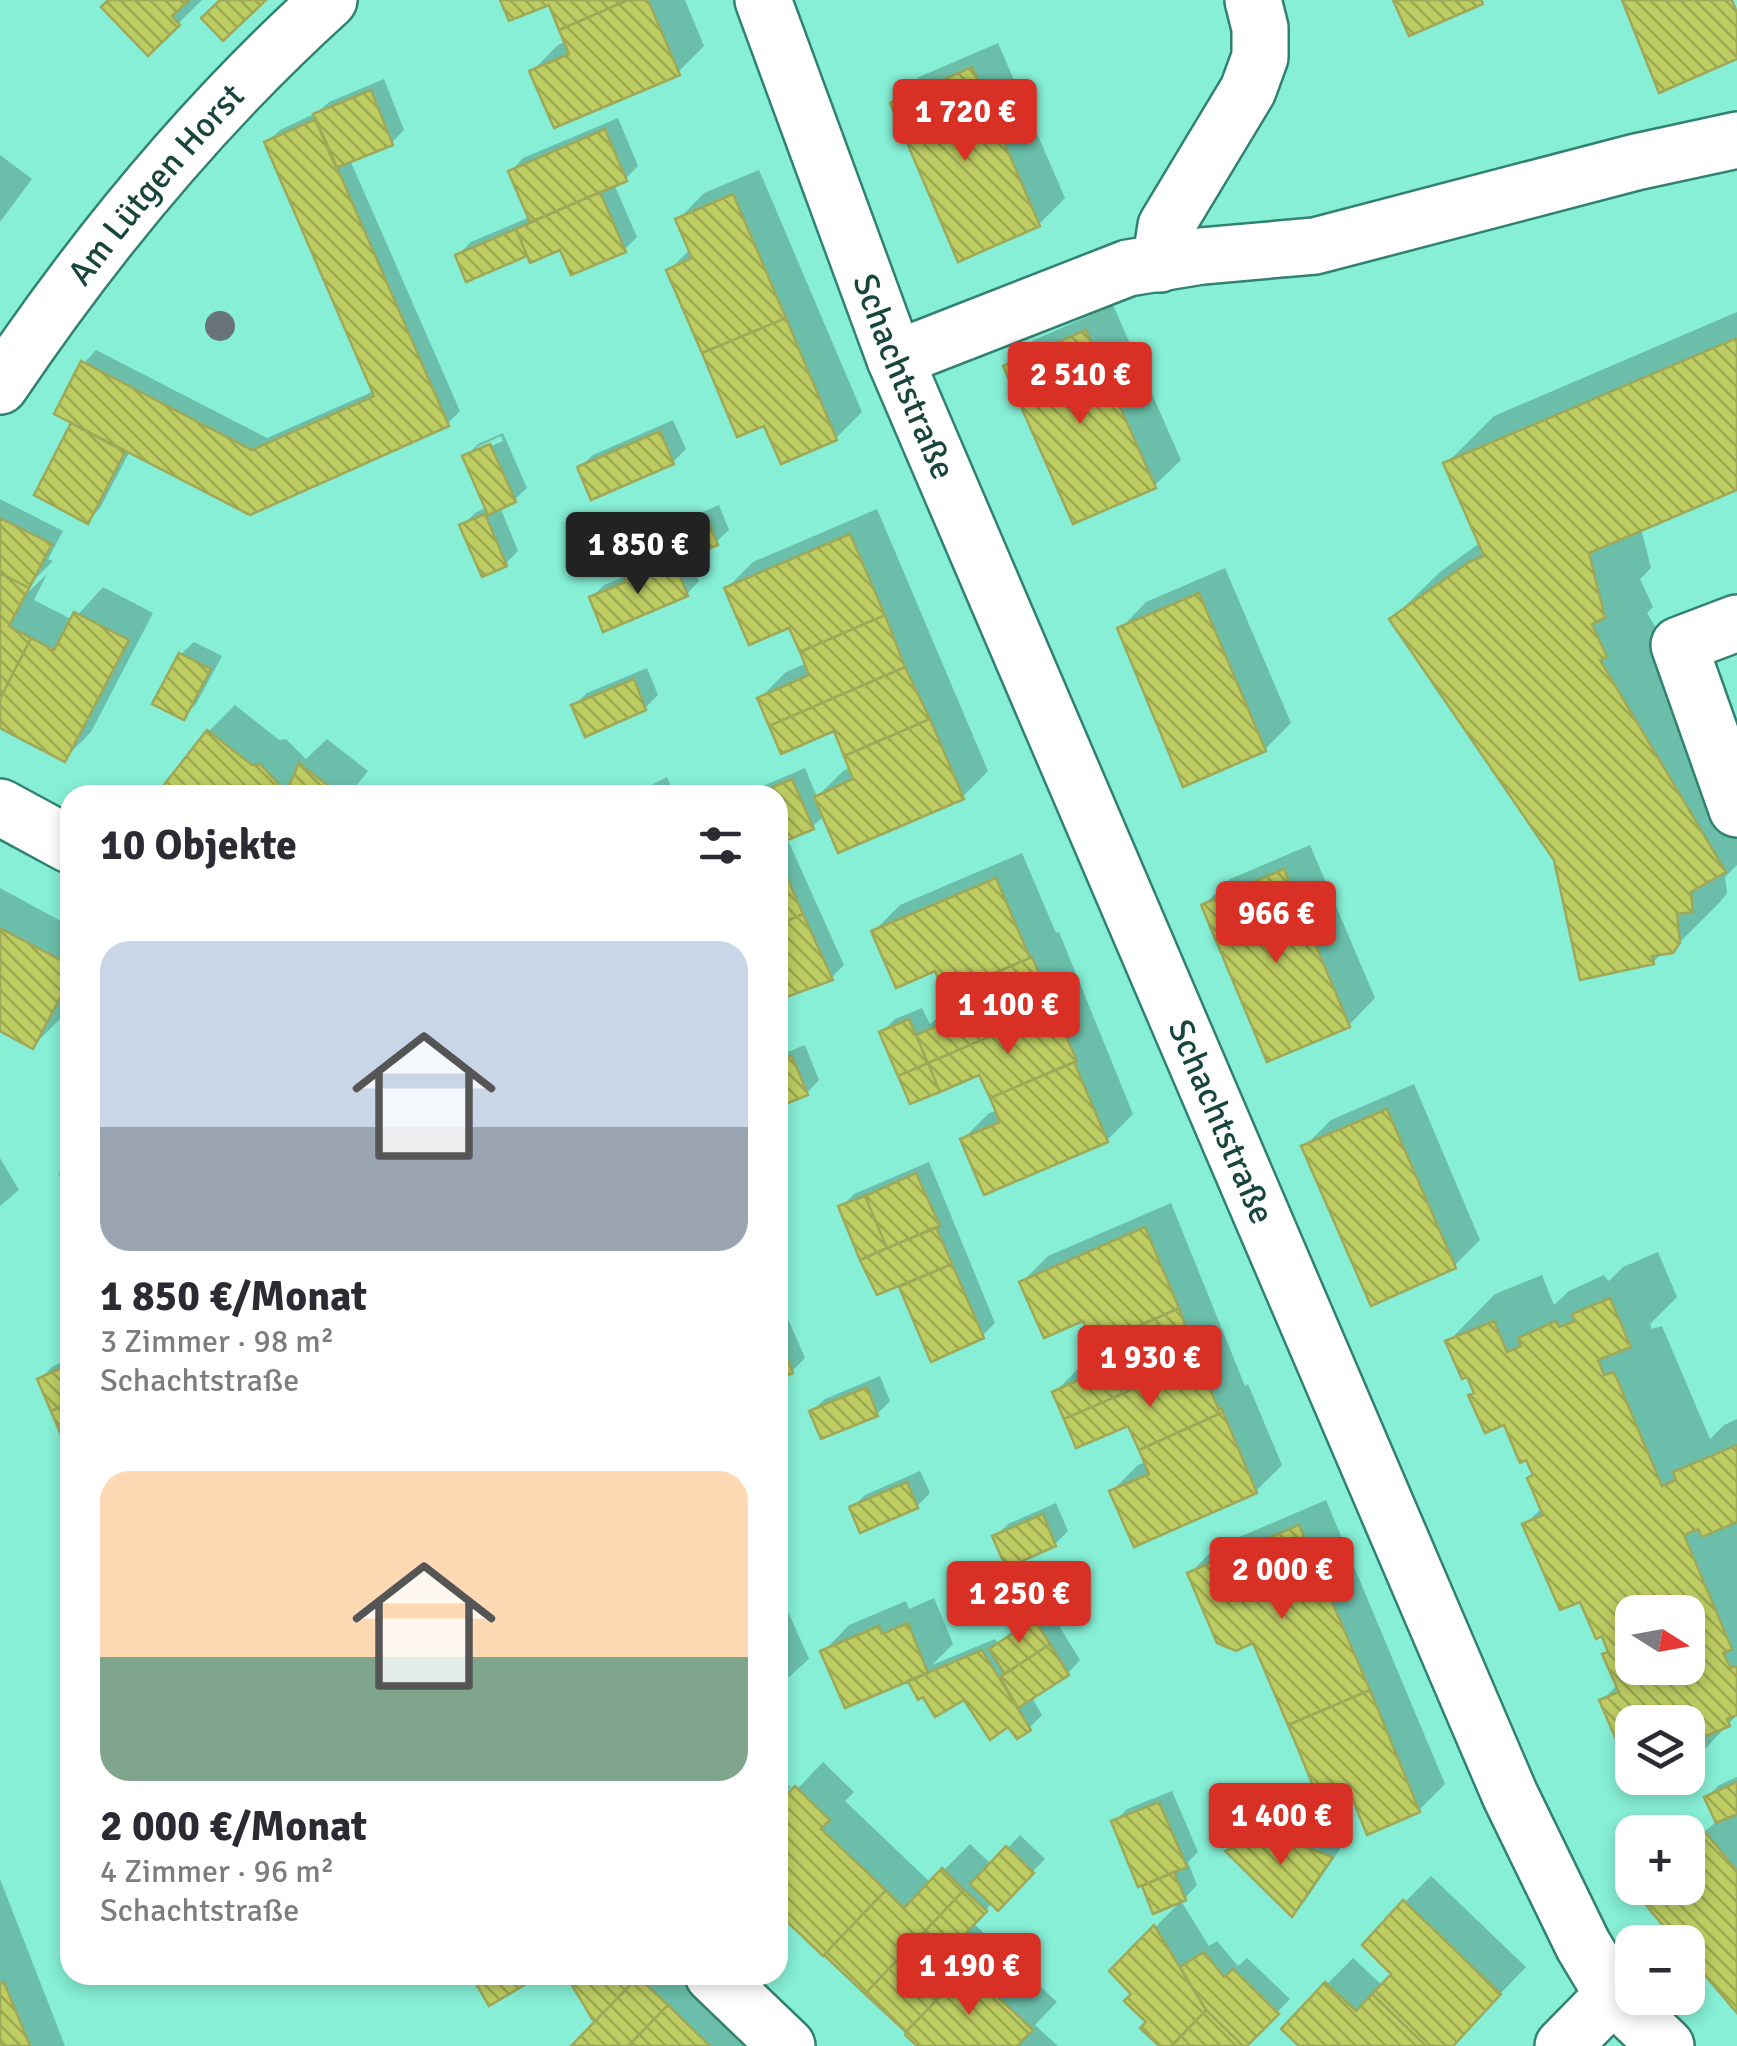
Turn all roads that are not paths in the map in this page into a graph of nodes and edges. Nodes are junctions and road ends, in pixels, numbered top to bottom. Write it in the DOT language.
graph roads {
  1 [pos="329,0"];
  2 [pos="763,0"];
  3 [pos="1254,0"];
  4 [pos="1737,140"];
  5 [pos="1160,264"];
  6 [pos="894,359"];
  7 [pos="0,386"];
  8 [pos="1737,623"];
  9 [pos="0,807"];
  10 [pos="1737,808"];
  11 [pos="60,840"];
  12 [pos="724,1985"];
  13 [pos="1613,1995"];
  14 [pos="787,2046"];
  15 [pos="1564,2046"];
  16 [pos="1666,2046"];
  1 -- 7 [label="street, Am Lütgen Horst"];
  2 -- 6 [label="street, Schachtstraße"];
  3 -- 5 [label="street"];
  4 -- 5 [label="street"];
  5 -- 6 [label="street"];
  6 -- 13 [label="street, Schachtstraße"];
  8 -- 10 [label="street"];
  9 -- 11 [label="street"];
  12 -- 14 [label="street"];
  13 -- 15 [label="street"];
  13 -- 16 [label="street, Schachtstraße"];
}
